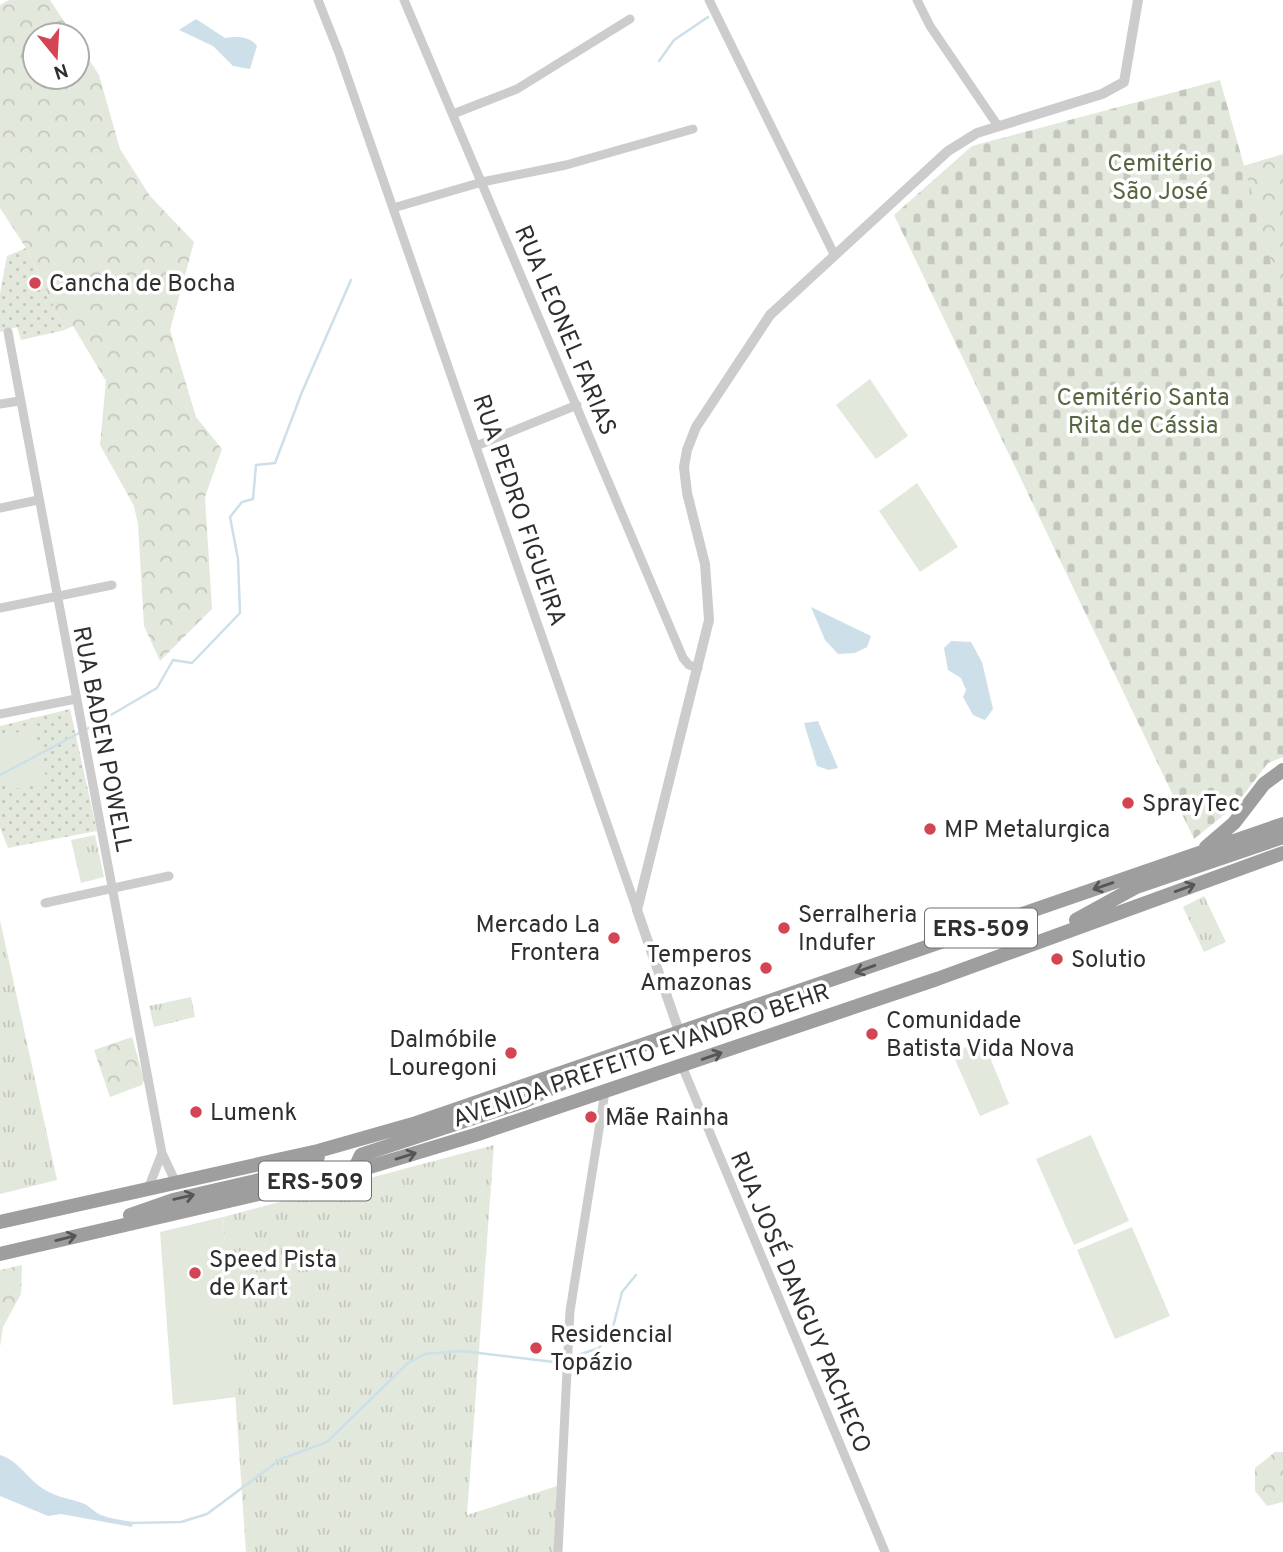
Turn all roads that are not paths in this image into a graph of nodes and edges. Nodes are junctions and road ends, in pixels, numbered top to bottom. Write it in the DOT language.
graph roads {
  1 [pos="318,0"];
  2 [pos="404,0"];
  3 [pos="709,0"];
  4 [pos="917,0"];
  5 [pos="1138,0"];
  6 [pos="630,19"];
  7 [pos="453,114"];
  8 [pos="998,126"];
  9 [pos="693,129"];
  10 [pos="482,182"];
  11 [pos="393,208"];
  12 [pos="834,254"];
  13 [pos="8,332"];
  14 [pos="19,401"];
  15 [pos="0,404"];
  16 [pos="577,405"];
  17 [pos="476,446"];
  18 [pos="38,500"];
  19 [pos="0,508"];
  20 [pos="112,585"];
  21 [pos="56,596"];
  22 [pos="0,608"];
  23 [pos="698,668"];
  24 [pos="76,699"];
  25 [pos="0,714"];
  26 [pos="1283,770"];
  27 [pos="1283,824"];
  28 [pos="1283,837"];
  29 [pos="1283,853"];
  30 [pos="1198,854"];
  31 [pos="169,876"];
  32 [pos="112,888"];
  33 [pos="45,902"];
  34 [pos="637,910"];
  35 [pos="1045,938"];
  36 [pos="680,1034"];
  37 [pos="602,1062"];
  38 [pos="682,1066"];
  39 [pos="605,1092"];
  40 [pos="318,1151"];
  41 [pos="162,1153"];
  42 [pos="353,1172"];
  43 [pos="176,1182"];
  44 [pos="148,1189"];
  45 [pos="0,1222"];
  46 [pos="97,1230"];
  47 [pos="0,1254"];
  48 [pos="558,1552"];
  49 [pos="885,1552"];
  1 -- 11 [label="street, RUA PEDRO FIGUEIRA"];
  2 -- 7 [label="street, RUA LEONEL FARIAS"];
  3 -- 12 [label="street"];
  4 -- 8 [label="street"];
  5 -- 8 [label="street"];
  6 -- 7 [label="street"];
  7 -- 10 [label="street, RUA LEONEL FARIAS"];
  8 -- 12 [label="street"];
  9 -- 10 [label="street"];
  10 -- 11 [label="street"];
  10 -- 16 [label="street, RUA LEONEL FARIAS"];
  11 -- 17 [label="street, RUA PEDRO FIGUEIRA"];
  12 -- 23 [label="street"];
  13 -- 14 [label="street, RUA BADEN POWELL"];
  14 -- 15 [label="street"];
  14 -- 18 [label="street, RUA BADEN POWELL"];
  16 -- 17 [label="street"];
  16 -- 23 [label="street, RUA LEONEL FARIAS"];
  17 -- 34 [label="street, RUA PEDRO FIGUEIRA"];
  18 -- 19 [label="street"];
  18 -- 21 [label="street, RUA BADEN POWELL"];
  20 -- 21 [label="street"];
  21 -- 22 [label="street"];
  21 -- 24 [label="street, RUA BADEN POWELL"];
  23 -- 34 [label="street"];
  24 -- 25 [label="street"];
  24 -- 32 [label="street, RUA BADEN POWELL"];
  26 -- 30 [label="highway"];
  27 -- 30 [label="highway, AVENIDA PREFEITO EVANDRO BEHR / ERS-509"];
  28 -- 35 [label="highway"];
  35 -- 29 [label="highway, AVENIDA PREFEITO EVANDRO BEHR / ERS-509, one-way"];
  30 -- 36 [label="highway, AVENIDA PREFEITO EVANDRO BEHR / ERS-509, one-way"];
  31 -- 32 [label="street"];
  32 -- 33 [label="street"];
  32 -- 41 [label="street, RUA BADEN POWELL"];
  34 -- 36 [label="street, RUA PEDRO FIGUEIRA"];
  38 -- 35 [label="highway, AVENIDA PREFEITO EVANDRO BEHR / ERS-509, one-way"];
  36 -- 37 [label="highway, AVENIDA PREFEITO EVANDRO BEHR / ERS-509"];
  37 -- 40 [label="highway, AVENIDA PREFEITO EVANDRO BEHR / ERS-509"];
  37 -- 42 [label="highway"];
  38 -- 39 [label="highway, AVENIDA PREFEITO EVANDRO BEHR / ERS-509"];
  38 -- 49 [label="street, RUA JOSÉ DANGUY PACHECO"];
  42 -- 39 [label="highway, AVENIDA PREFEITO EVANDRO BEHR / ERS-509, one-way"];
  39 -- 48 [label="street"];
  40 -- 43 [label="highway, AVENIDA PREFEITO EVANDRO BEHR / ERS-509"];
  46 -- 40 [label="highway, one-way"];
  41 -- 43 [label="street, RUA BADEN POWELL"];
  41 -- 44 [label="street"];
  42 -- 46 [label="highway, AVENIDA PREFEITO EVANDRO BEHR / ERS-509"];
  43 -- 44 [label="highway, AVENIDA PREFEITO EVANDRO BEHR / ERS-509"];
  44 -- 45 [label="highway, AVENIDA PREFEITO EVANDRO BEHR / ERS-509"];
  47 -- 46 [label="highway, AVENIDA PREFEITO EVANDRO BEHR / ERS-509, one-way"];
}
